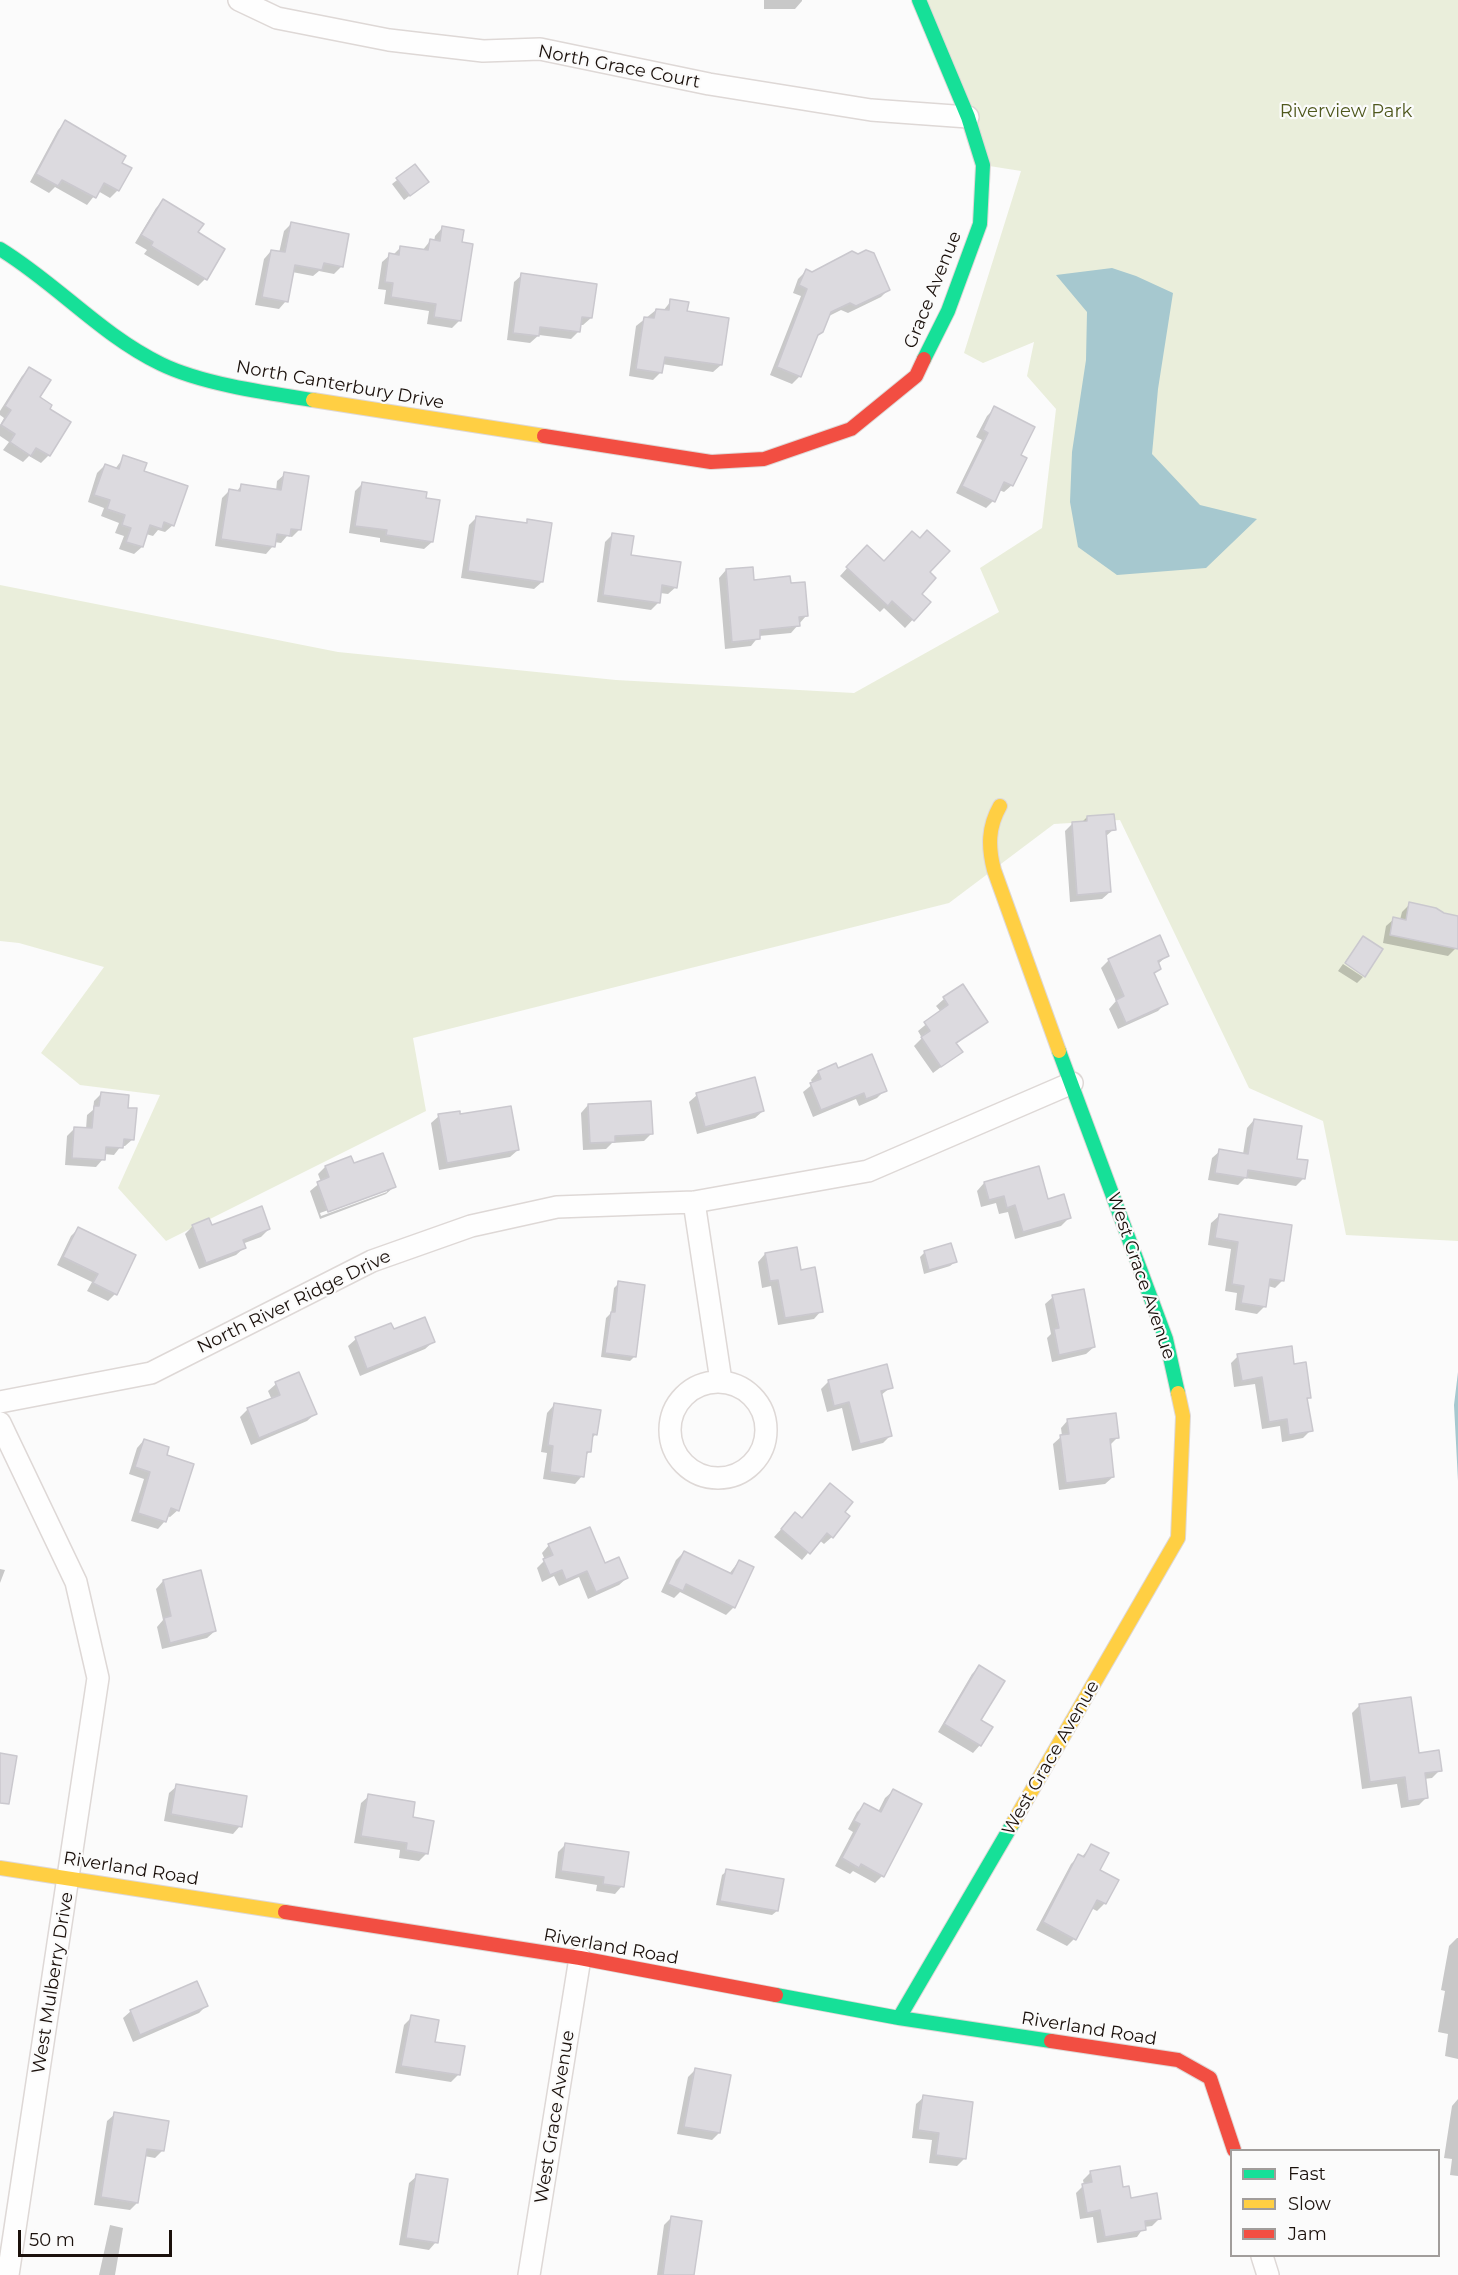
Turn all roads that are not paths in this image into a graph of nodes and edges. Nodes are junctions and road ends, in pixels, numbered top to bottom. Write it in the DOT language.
graph roads {
  1 [pos="239,0"];
  2 [pos="919,0"];
  3 [pos="968,117"];
  4 [pos="0,249"];
  5 [pos="711,462"];
  6 [pos="1000,806"];
  7 [pos="1072,1083"];
  8 [pos="694,1202"];
  9 [pos="721,1381"];
  10 [pos="0,1401"];
  11 [pos="0,1423"];
  12 [pos="5,1444"];
  13 [pos="0,1868"];
  14 [pos="69,1878"];
  15 [pos="580,1958"];
  16 [pos="899,2018"];
  17 [pos="1233,2149"];
  18 [pos="1262,2257"];
  19 [pos="8,2275"];
  20 [pos="530,2275"];
  21 [pos="1268,2275"];
  1 -- 3 [label="street, North Grace Court"];
  2 -- 3 [label="street, Grace Avenue"];
  3 -- 5 [label="street, Grace Avenue"];
  4 -- 5 [label="street, North Canterbury Drive"];
  6 -- 7 [label="street, West Grace Avenue"];
  7 -- 8 [label="street, North River Ridge Drive"];
  7 -- 16 [label="street, West Grace Avenue"];
  8 -- 9 [label="street"];
  8 -- 10 [label="street, North River Ridge Drive"];
  9 -- 9 [label="street"];
  11 -- 12 [label="street, West Mulberry Drive"];
  12 -- 14 [label="street, West Mulberry Drive"];
  13 -- 14 [label="street, Riverland Road"];
  14 -- 15 [label="street, Riverland Road"];
  14 -- 19 [label="street, West Mulberry Drive"];
  15 -- 16 [label="street, Riverland Road"];
  15 -- 20 [label="street, West Grace Avenue"];
  16 -- 17 [label="street, Riverland Road"];
  18 -- 21 [label="street"];
}
